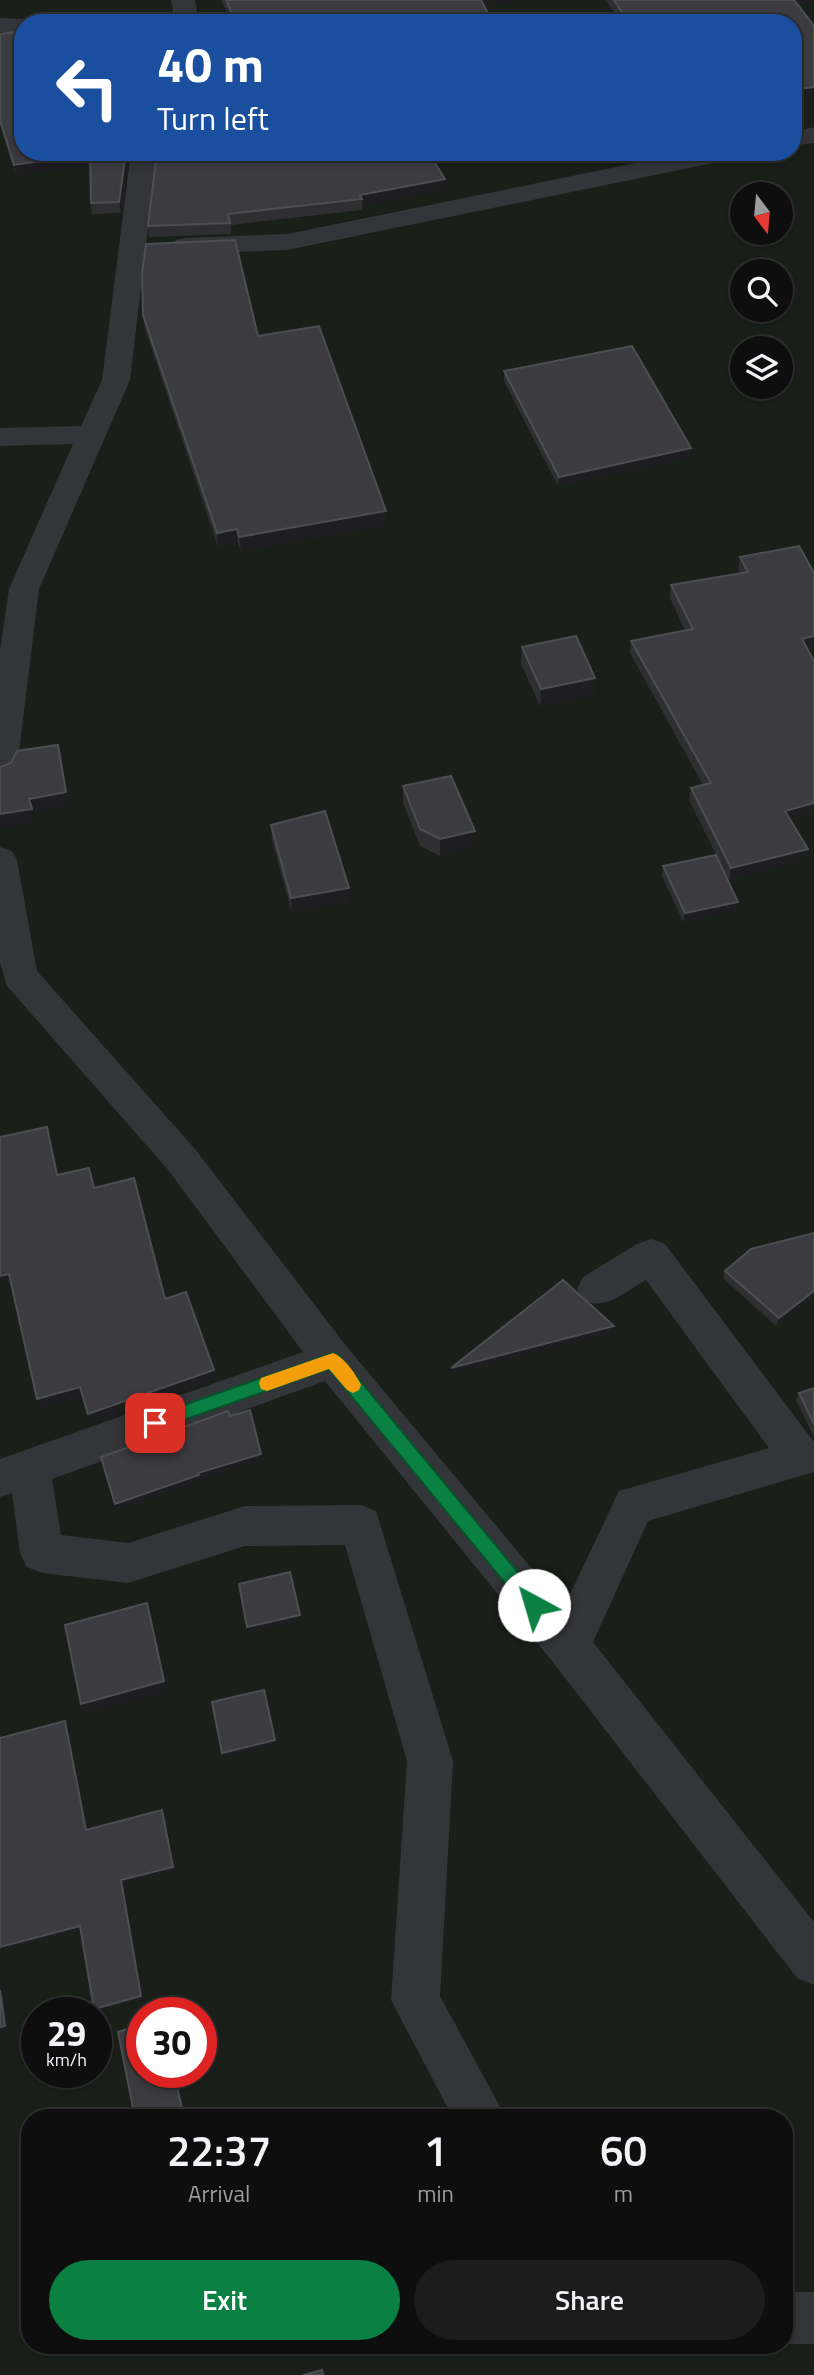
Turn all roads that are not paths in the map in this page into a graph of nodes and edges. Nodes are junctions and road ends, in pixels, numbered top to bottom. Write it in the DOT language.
graph roads {
  1 [pos="143,161"];
  2 [pos="684,161"];
  3 [pos="134,248"];
  4 [pos="92,435"];
  5 [pos="0,437"];
  6 [pos="0,768"];
  7 [pos="0,860"];
  8 [pos="597,1289"];
  9 [pos="333,1360"];
  10 [pos="14,1472"];
  11 [pos="568,1646"];
  12 [pos="814,1961"];
  13 [pos="476,2109"];
  14 [pos="793,2318"];
  15 [pos="814,2318"];
  1 -- 3 [label="street"];
  2 -- 3 [label="street"];
  3 -- 4 [label="street"];
  4 -- 5 [label="street"];
  4 -- 6 [label="street"];
  7 -- 9 [label="street"];
  8 -- 11 [label="street"];
  9 -- 10 [label="street"];
  9 -- 11 [label="street"];
  10 -- 13 [label="street"];
  11 -- 12 [label="street"];
  14 -- 15 [label="street"];
}
